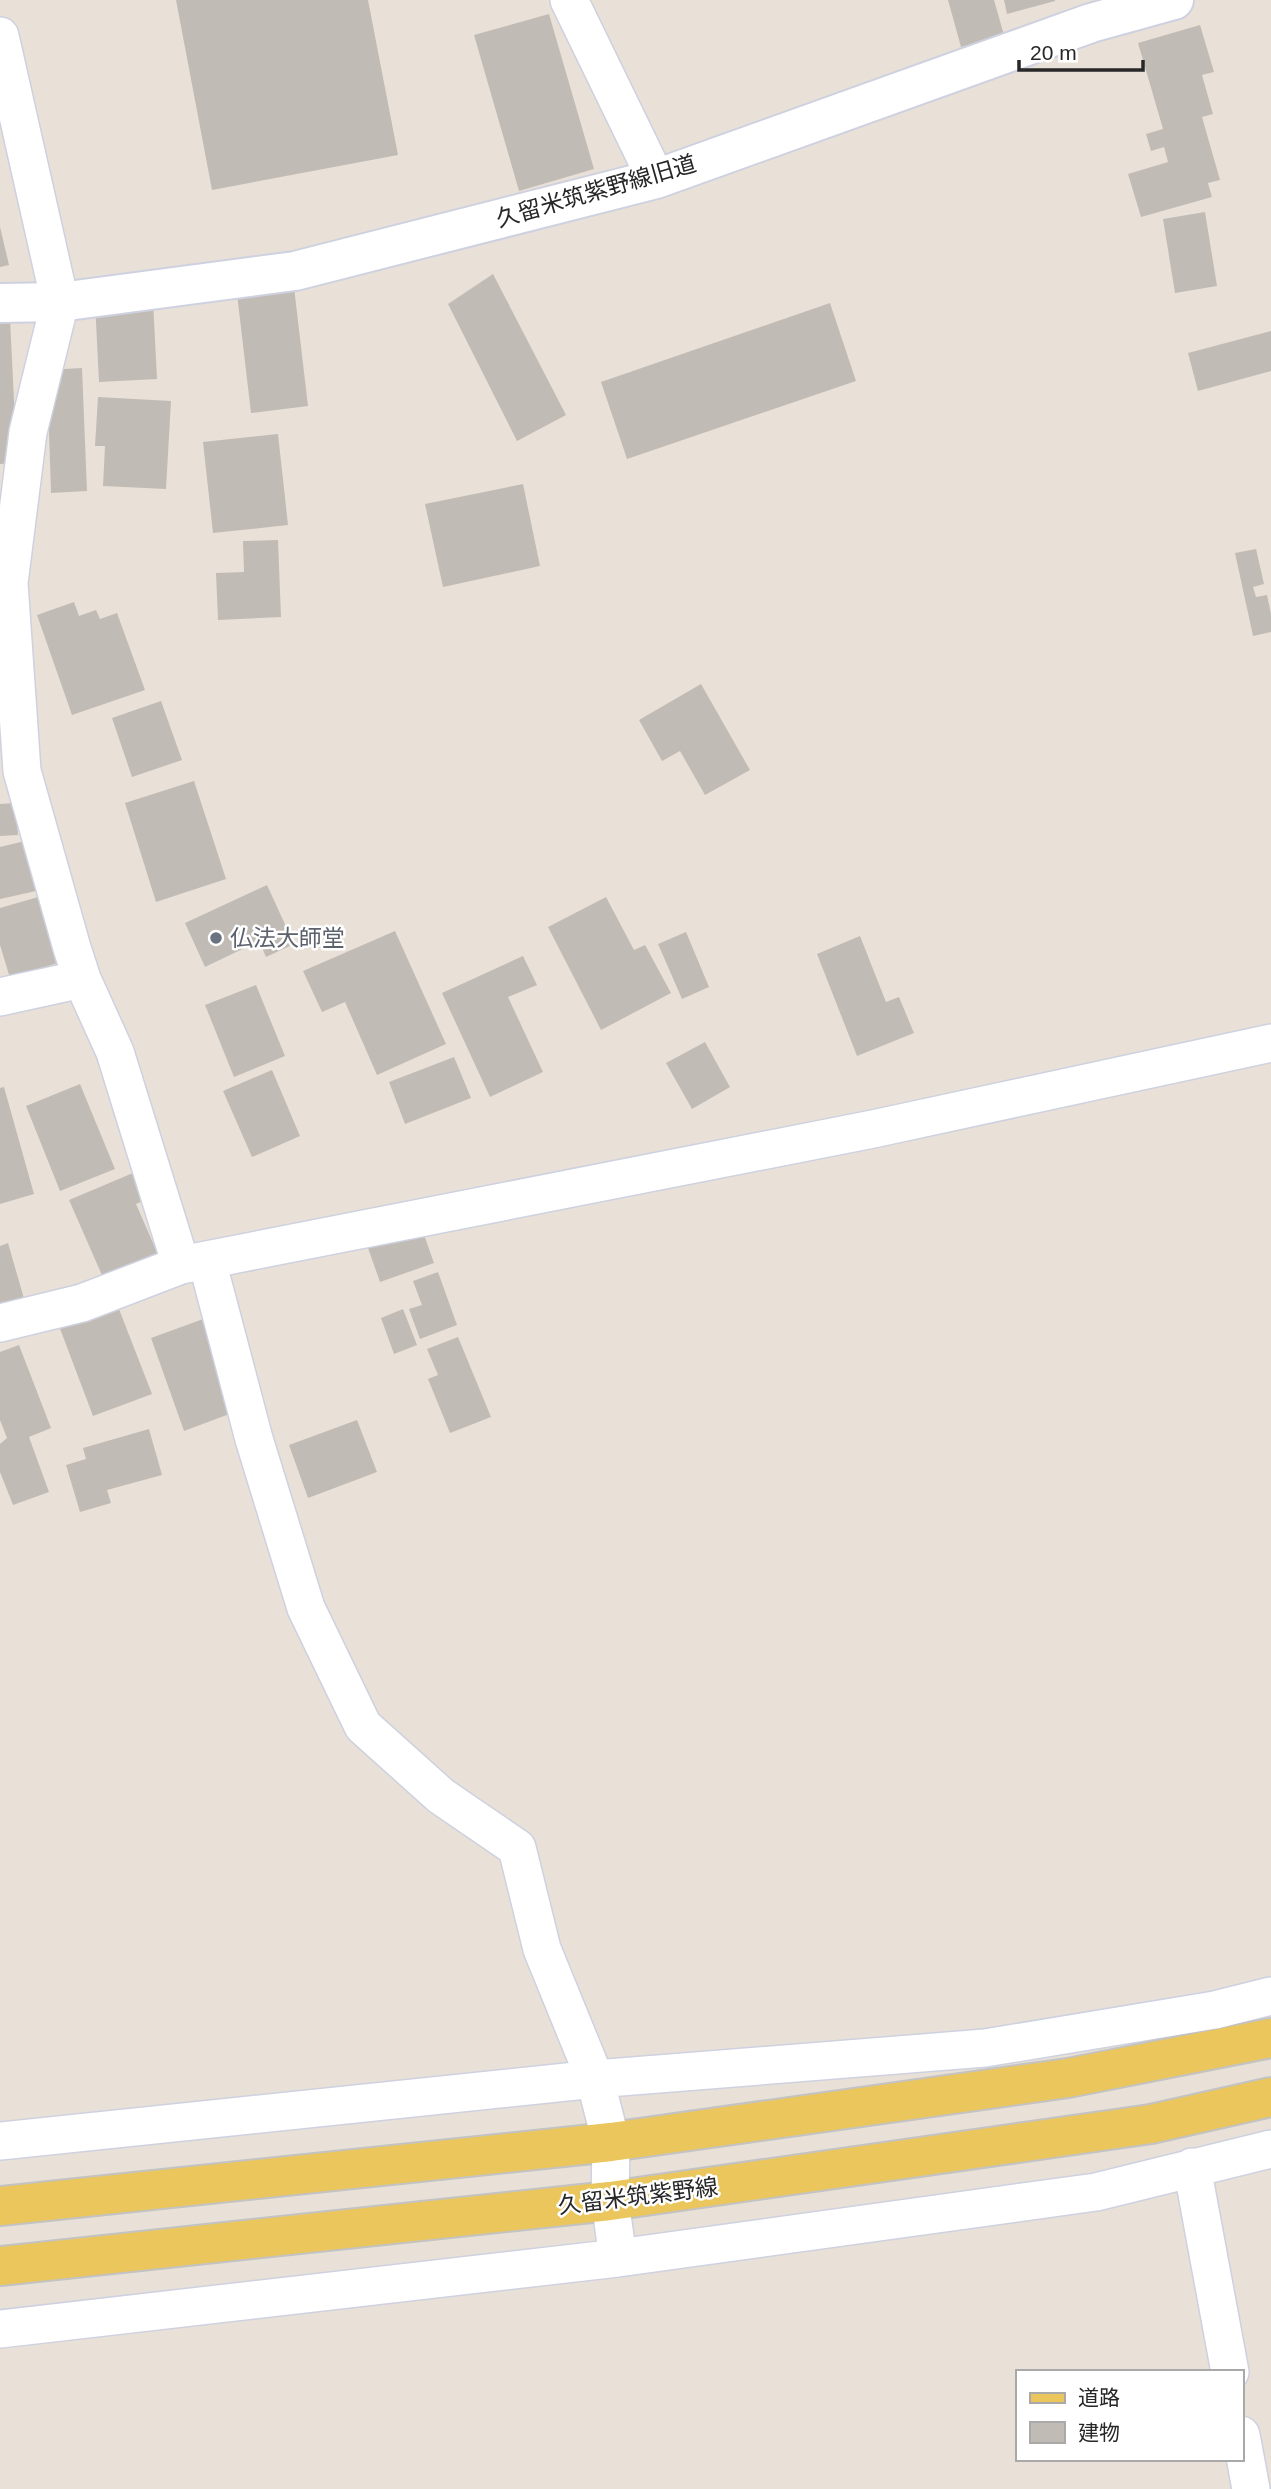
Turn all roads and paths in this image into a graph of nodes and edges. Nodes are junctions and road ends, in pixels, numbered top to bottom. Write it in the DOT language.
graph roads {
  1 [pos="569,0"];
  2 [pos="1174,0"];
  3 [pos="1088,12"];
  4 [pos="0,36"];
  5 [pos="656,179"];
  6 [pos="60,302"];
  7 [pos="0,303"];
  8 [pos="5,583"];
  9 [pos="82,979"];
  10 [pos="0,997"];
  11 [pos="1271,1043"];
  12 [pos="194,1263"];
  13 [pos="0,1323"];
  14 [pos="1271,1996"];
  15 [pos="1271,2038"];
  16 [pos="595,2080"];
  17 [pos="1271,2097"];
  18 [pos="0,2141"];
  19 [pos="611,2142"];
  20 [pos="1271,2149"];
  21 [pos="1192,2167"];
  22 [pos="610,2201"];
  23 [pos="0,2206"];
  24 [pos="618,2258"];
  25 [pos="0,2266"];
  26 [pos="0,2329"];
  27 [pos="1230,2370"];
  28 [pos="1243,2446"];
  29 [pos="1251,2489"];
  1 -- 5 [label="street"];
  2 -- 3 [label="street, 久留米筑紫野線旧道"];
  3 -- 5 [label="street, 久留米筑紫野線旧道"];
  4 -- 6 [label="street"];
  5 -- 6 [label="street, 久留米筑紫野線旧道"];
  6 -- 7 [label="street, 久留米筑紫野線旧道"];
  6 -- 8 [label="street"];
  8 -- 9 [label="street"];
  9 -- 10 [label="street"];
  9 -- 12 [label="street"];
  11 -- 12 [label="street"];
  12 -- 13 [label="street"];
  12 -- 16 [label="street"];
  14 -- 16 [label="street"];
  15 -- 19 [label="main road"];
  16 -- 18 [label="street"];
  16 -- 19 [label="street"];
  17 -- 22 [label="main road, 久留米筑紫野線"];
  19 -- 22 [label="street"];
  19 -- 23 [label="main road"];
  20 -- 21 [label="street"];
  21 -- 24 [label="street"];
  21 -- 27 [label="street"];
  22 -- 24 [label="street"];
  22 -- 25 [label="main road, 久留米筑紫野線"];
  24 -- 26 [label="street"];
  28 -- 29 [label="street"];
}
